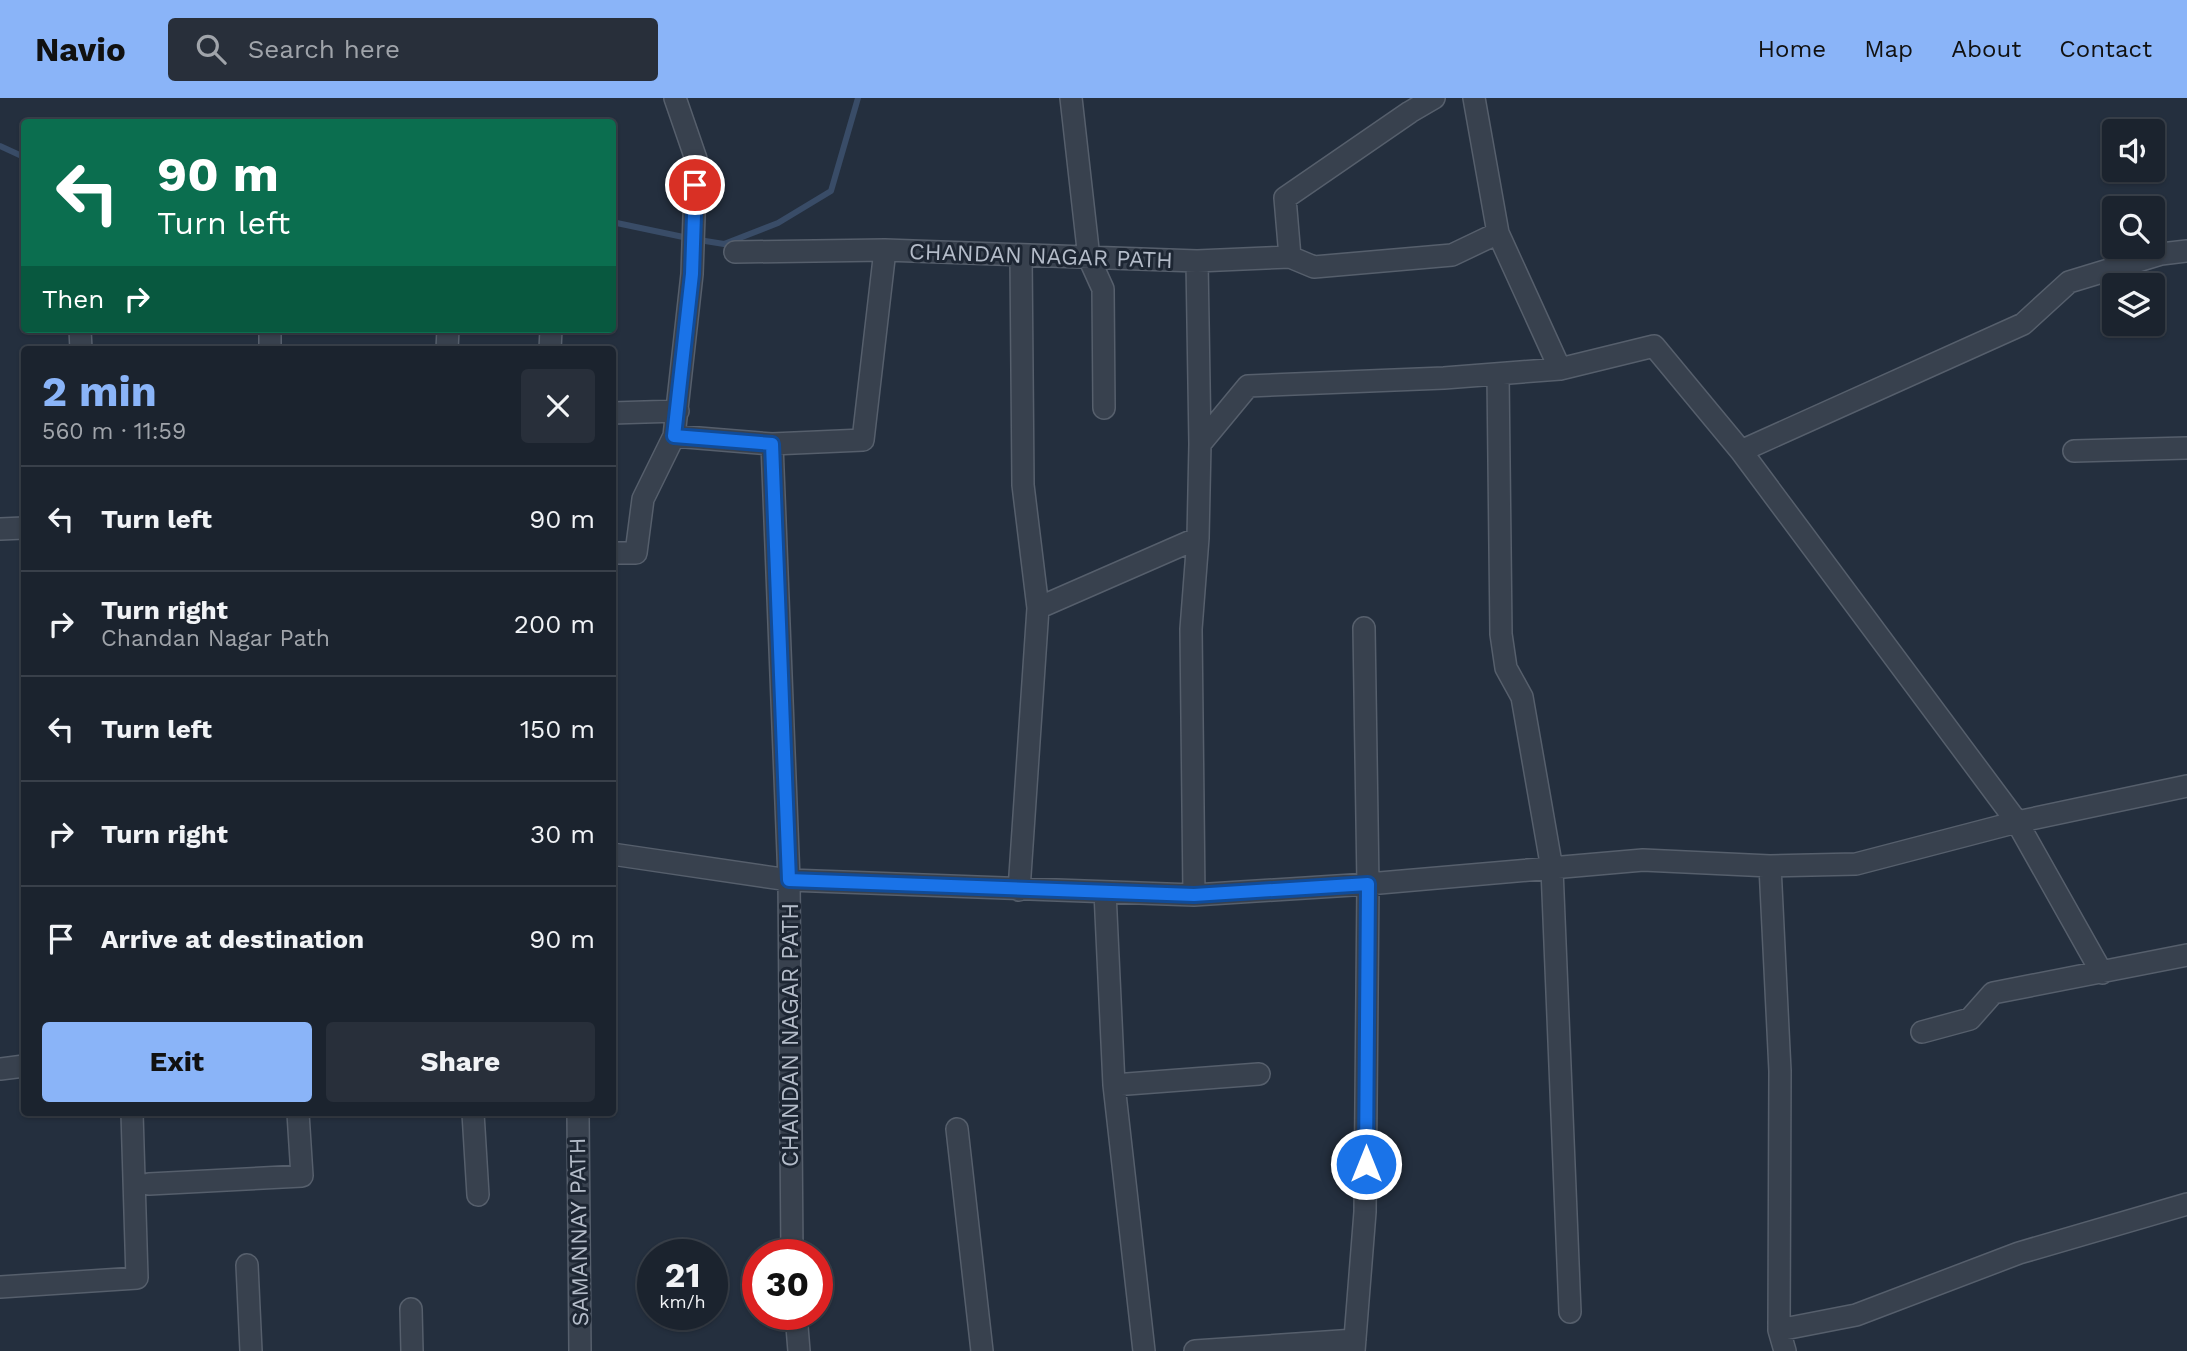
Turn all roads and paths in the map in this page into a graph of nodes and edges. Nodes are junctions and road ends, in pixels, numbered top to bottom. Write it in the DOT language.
graph roads {
  1 [pos="675,98"];
  2 [pos="1071,98"];
  3 [pos="1434,98"];
  4 [pos="1474,98"];
  5 [pos="1498,233"];
  6 [pos="885,250"];
  7 [pos="2187,251"];
  8 [pos="735,253"];
  9 [pos="1021,256"];
  10 [pos="1089,257"];
  11 [pos="1290,257"];
  12 [pos="1197,261"];
  13 [pos="1560,369"];
  14 [pos="1498,374"];
  15 [pos="1104,408"];
  16 [pos="678,411"];
  17 [pos="616,413"];
  18 [pos="674,436"];
  19 [pos="772,444"];
  20 [pos="1199,444"];
  21 [pos="2187,448"];
  22 [pos="1741,450"];
  23 [pos="2074,451"];
  24 [pos="21,528"];
  25 [pos="0,529"];
  26 [pos="1198,538"];
  27 [pos="616,553"];
  28 [pos="1038,608"];
  29 [pos="1364,628"];
  30 [pos="2187,786"];
  31 [pos="2017,822"];
  32 [pos="616,855"];
  33 [pos="1770,866"];
  34 [pos="1552,869"];
  35 [pos="789,880"];
  36 [pos="1368,884"];
  37 [pos="1019,890"];
  38 [pos="1105,892"];
  39 [pos="1194,895"];
  40 [pos="2187,954"];
  41 [pos="2102,973"];
  42 [pos="1922,1032"];
  43 [pos="21,1066"];
  44 [pos="0,1069"];
  45 [pos="1259,1074"];
  46 [pos="1114,1085"];
  47 [pos="132,1116"];
  48 [pos="298,1116"];
  49 [pos="473,1116"];
  50 [pos="578,1116"];
  51 [pos="957,1129"];
  52 [pos="149,1184"];
  53 [pos="478,1195"];
  54 [pos="2187,1204"];
  55 [pos="792,1239"];
  56 [pos="247,1265"];
  57 [pos="0,1287"];
  58 [pos="411,1309"];
  59 [pos="1570,1312"];
  60 [pos="797,1330"];
  61 [pos="1779,1330"];
  62 [pos="1355,1345"];
  63 [pos="251,1351"];
  64 [pos="412,1351"];
  65 [pos="580,1351"];
  66 [pos="799,1351"];
  67 [pos="982,1351"];
  68 [pos="1144,1351"];
  69 [pos="1195,1351"];
  70 [pos="1785,1351"];
  1 -- 16 [label="street"];
  2 -- 10 [label="street"];
  3 -- 11 [label="street"];
  4 -- 5 [label="street"];
  5 -- 11 [label="street, CHANDAN NAGAR PATH"];
  5 -- 13 [label="street"];
  6 -- 8 [label="street"];
  6 -- 9 [label="street, CHANDAN NAGAR PATH"];
  6 -- 19 [label="street, CHANDAN NAGAR PATH"];
  7 -- 22 [label="street"];
  9 -- 10 [label="street, CHANDAN NAGAR PATH"];
  9 -- 28 [label="street"];
  10 -- 12 [label="street, CHANDAN NAGAR PATH"];
  10 -- 15 [label="street"];
  11 -- 12 [label="street, CHANDAN NAGAR PATH"];
  12 -- 20 [label="street"];
  13 -- 14 [label="street"];
  13 -- 22 [label="street"];
  14 -- 20 [label="street"];
  14 -- 34 [label="street"];
  16 -- 17 [label="street"];
  16 -- 18 [label="street"];
  18 -- 19 [label="street"];
  18 -- 27 [label="street"];
  19 -- 35 [label="street, CHANDAN NAGAR PATH"];
  20 -- 26 [label="street"];
  21 -- 23 [label="street"];
  22 -- 31 [label="street"];
  24 -- 25 [label="street"];
  26 -- 28 [label="street"];
  26 -- 39 [label="street"];
  28 -- 37 [label="street"];
  29 -- 36 [label="street"];
  30 -- 31 [label="street"];
  31 -- 33 [label="street"];
  31 -- 41 [label="street"];
  32 -- 35 [label="street"];
  33 -- 34 [label="street"];
  33 -- 61 [label="street"];
  34 -- 36 [label="street"];
  34 -- 59 [label="street"];
  35 -- 37 [label="street"];
  35 -- 55 [label="street, CHANDAN NAGAR PATH"];
  36 -- 39 [label="street"];
  36 -- 62 [label="street"];
  37 -- 38 [label="street"];
  38 -- 39 [label="street"];
  38 -- 46 [label="street"];
  40 -- 41 [label="street"];
  41 -- 42 [label="street"];
  43 -- 44 [label="street"];
  45 -- 46 [label="street"];
  46 -- 68 [label="street"];
  47 -- 57 [label="street"];
  48 -- 52 [label="street"];
  49 -- 53 [label="street"];
  50 -- 65 [label="street, SAMANNAY PATH"];
  51 -- 67 [label="street"];
  54 -- 61 [label="street"];
  56 -- 63 [label="street"];
  58 -- 64 [label="street"];
  60 -- 66 [label="street"];
  61 -- 70 [label="street"];
  62 -- 69 [label="street"];
}
